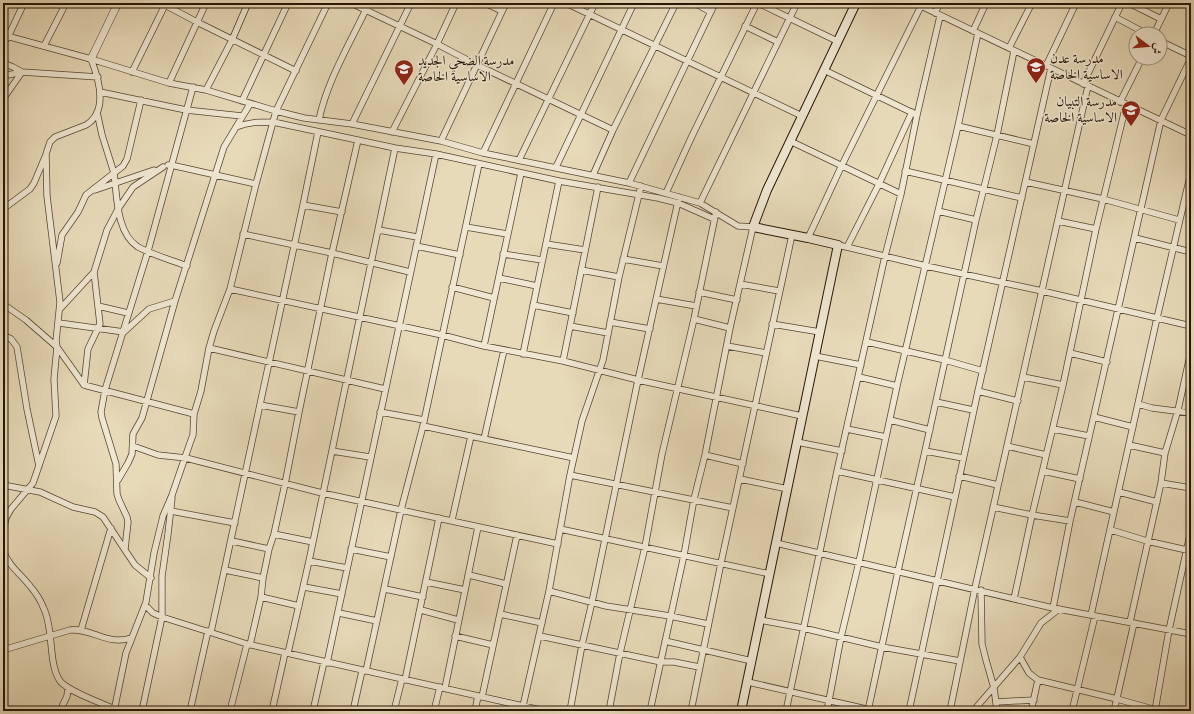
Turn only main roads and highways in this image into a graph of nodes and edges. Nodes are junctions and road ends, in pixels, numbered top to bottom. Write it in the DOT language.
graph roads {
  1 [pos="856,3"];
  2 [pos="741,711"];
  1 -- 2 [label="main road"];
}
